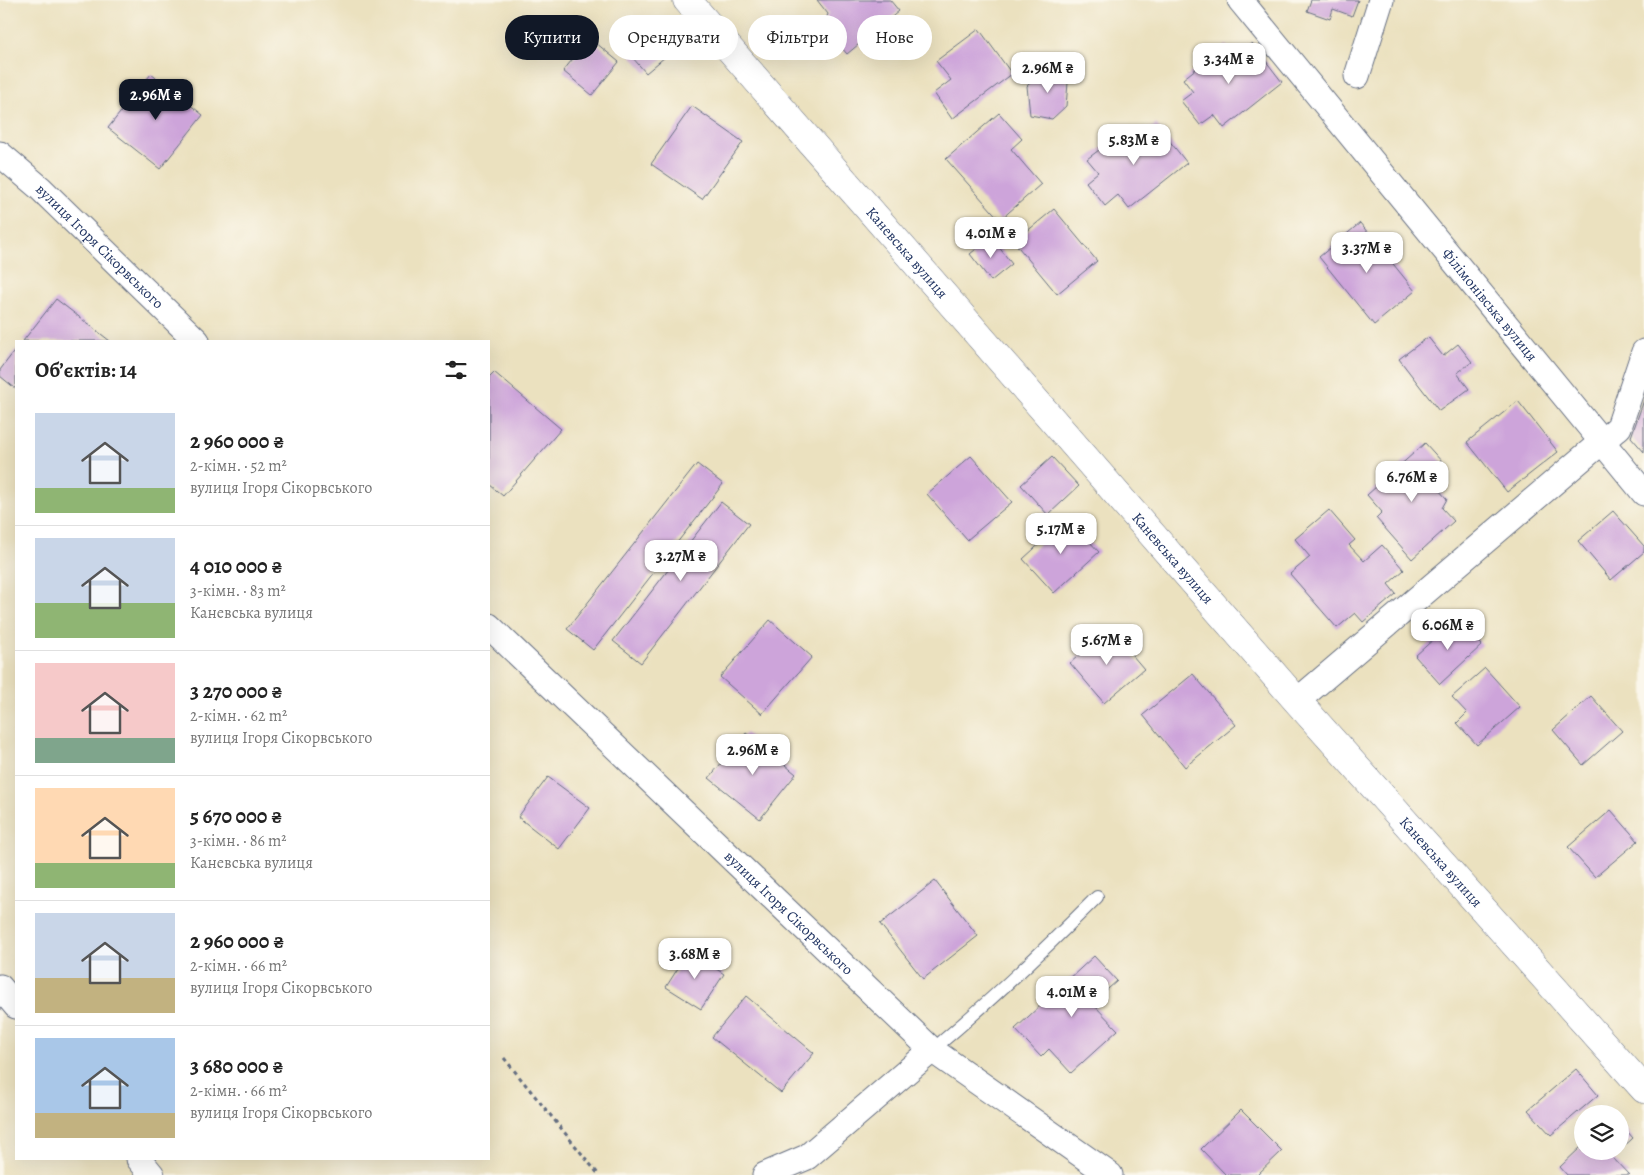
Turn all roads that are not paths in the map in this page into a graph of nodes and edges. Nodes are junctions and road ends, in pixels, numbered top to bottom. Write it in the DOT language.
graph roads {
  1 [pos="687,0"];
  2 [pos="1240,0"];
  3 [pos="1381,0"];
  4 [pos="1357,76"];
  5 [pos="0,154"];
  6 [pos="196,340"];
  7 [pos="1644,352"];
  8 [pos="1602,441"];
  9 [pos="1644,493"];
  10 [pos="490,627"];
  11 [pos="1297,701"];
  12 [pos="1097,897"];
  13 [pos="0,987"];
  14 [pos="15,1005"];
  15 [pos="932,1050"];
  16 [pos="1644,1089"];
  17 [pos="140,1160"];
  18 [pos="152,1175"];
  19 [pos="765,1175"];
  20 [pos="1110,1175"];
  1 -- 11 [label="street, Каневська вулиця"];
  2 -- 8 [label="street, Філімонівська вулиця"];
  3 -- 4 [label="street"];
  5 -- 6 [label="street, вулиця Ігоря Сікорвського"];
  7 -- 8 [label="street"];
  8 -- 9 [label="street, Філімонівська вулиця"];
  8 -- 11 [label="street"];
  10 -- 15 [label="street, вулиця Ігоря Сікорвського"];
  11 -- 16 [label="street, Каневська вулиця"];
  12 -- 15 [label="lane"];
  13 -- 14 [label="street"];
  15 -- 19 [label="street"];
  15 -- 20 [label="street, вулиця Ігоря Сікорвського"];
  17 -- 18 [label="street"];
}
